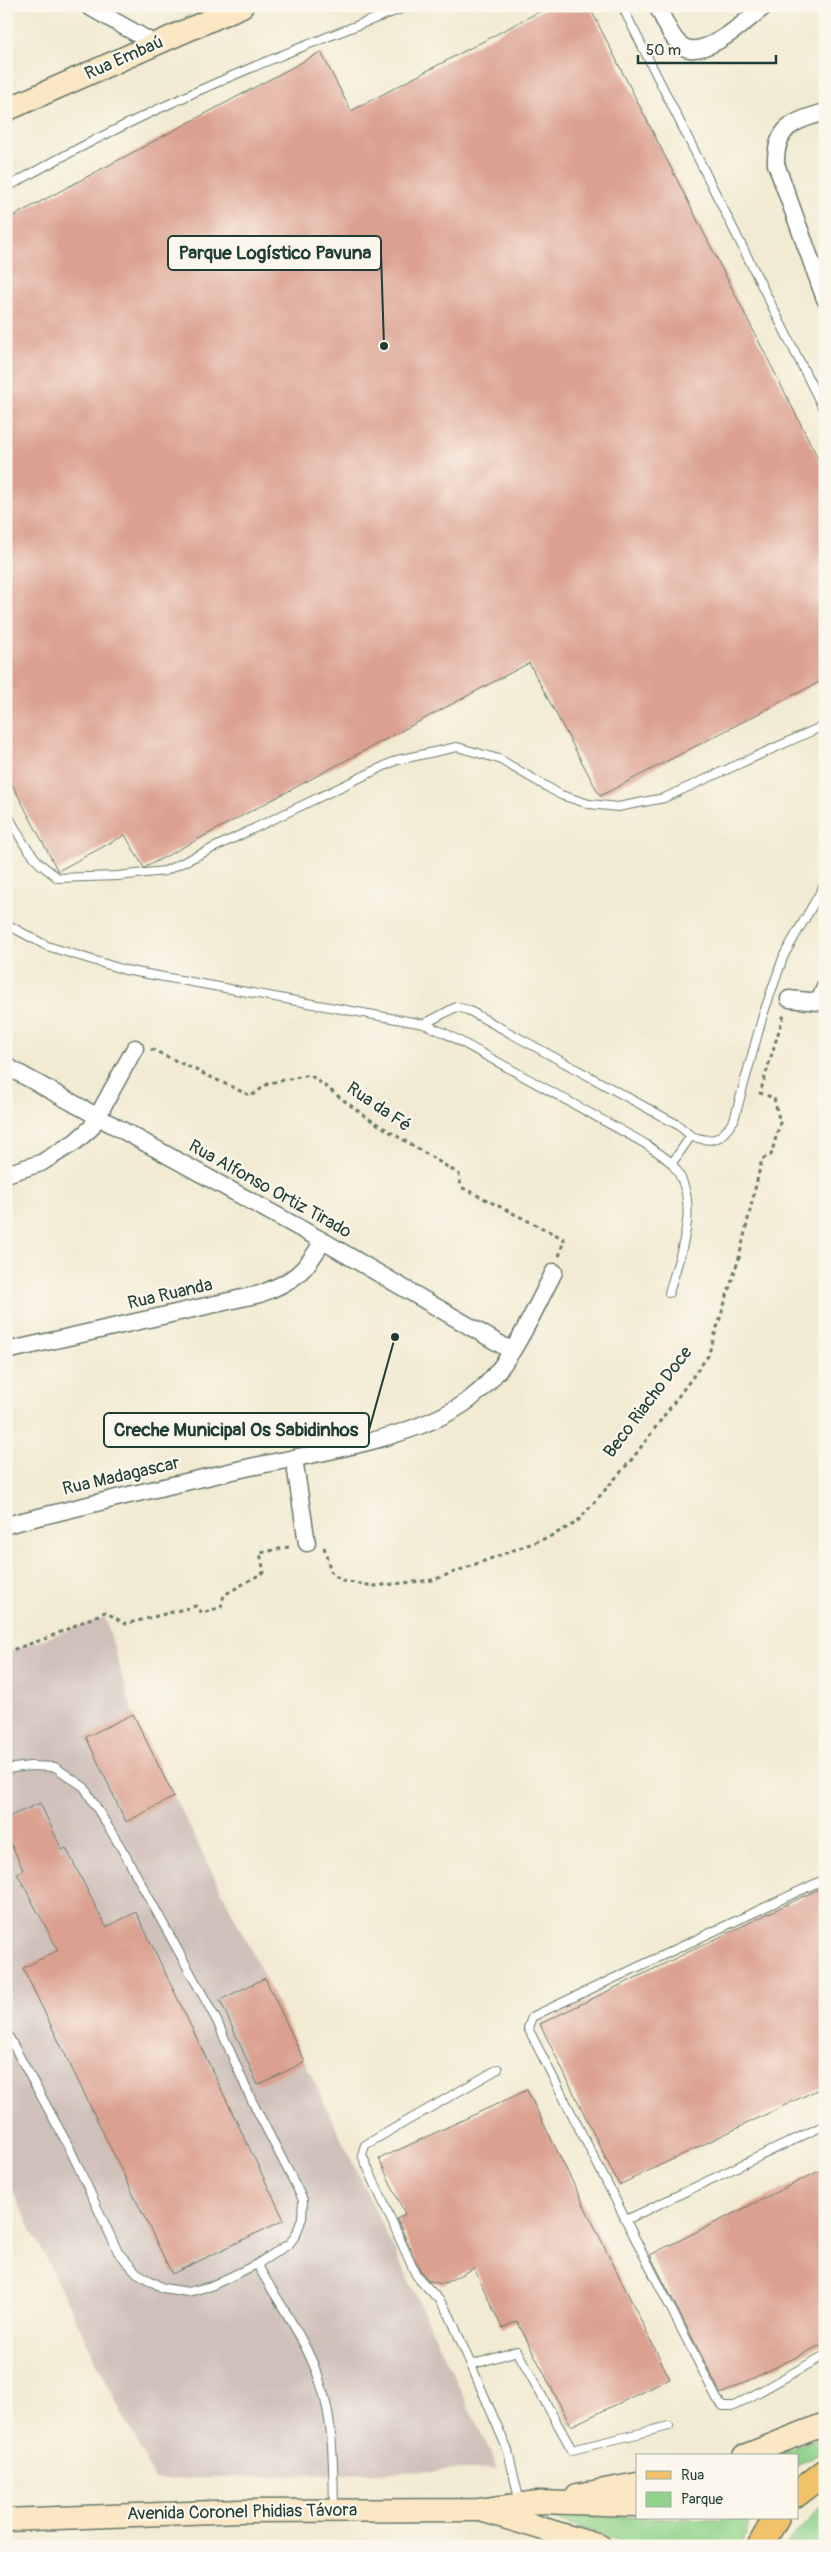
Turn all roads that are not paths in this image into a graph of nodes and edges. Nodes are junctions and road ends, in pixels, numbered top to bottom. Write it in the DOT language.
graph roads {
  1 [pos="88,6"];
  2 [pos="242,6"];
  3 [pos="409,6"];
  4 [pos="622,6"];
  5 [pos="657,6"];
  6 [pos="765,6"];
  7 [pos="155,44"];
  8 [pos="6,110"];
  9 [pos="825,112"];
  10 [pos="6,188"];
  11 [pos="825,299"];
  12 [pos="825,412"];
  13 [pos="825,725"];
  14 [pos="6,812"];
  15 [pos="825,884"];
  16 [pos="6,924"];
  17 [pos="825,988"];
  18 [pos="789,999"];
  19 [pos="424,1024"];
  20 [pos="135,1048"];
  21 [pos="6,1066"];
  22 [pos="97,1115"];
  23 [pos="691,1136"];
  24 [pos="672,1163"];
  25 [pos="6,1174"];
  26 [pos="323,1241"];
  27 [pos="554,1272"];
  28 [pos="669,1294"];
  29 [pos="6,1351"];
  30 [pos="512,1351"];
  31 [pos="298,1457"];
  32 [pos="6,1524"];
  33 [pos="307,1543"];
  34 [pos="6,1769"];
  35 [pos="825,1879"];
  36 [pos="6,2032"];
  37 [pos="498,2069"];
  38 [pos="825,2125"];
  39 [pos="626,2220"];
  40 [pos="257,2264"];
  41 [pos="825,2354"];
  42 [pos="471,2365"];
  43 [pos="825,2424"];
  44 [pos="668,2426"];
  45 [pos="749,2454"];
  46 [pos="825,2472"];
  47 [pos="636,2484"];
  48 [pos="798,2492"];
  49 [pos="529,2503"];
  50 [pos="636,2505"];
  51 [pos="6,2510"];
  52 [pos="334,2510"];
  53 [pos="478,2510"];
  54 [pos="52,2517"];
  55 [pos="6,2520"];
  56 [pos="775,2520"];
  57 [pos="600,2546"];
  58 [pos="760,2546"];
  1 -- 7 [label="street"];
  2 -- 7 [label="street, Rua Embaú"];
  3 -- 10 [label="lane"];
  4 -- 12 [label="lane"];
  5 -- 6 [label="street"];
  7 -- 8 [label="street, Rua Embaú"];
  9 -- 11 [label="street"];
  13 -- 14 [label="lane"];
  15 -- 23 [label="lane"];
  16 -- 19 [label="lane"];
  17 -- 18 [label="street"];
  19 -- 23 [label="lane"];
  19 -- 24 [label="lane"];
  20 -- 22 [label="street"];
  21 -- 22 [label="street, Rua Alfonso Ortiz Tirado"];
  22 -- 25 [label="street"];
  22 -- 26 [label="street, Rua Alfonso Ortiz Tirado"];
  23 -- 24 [label="lane"];
  24 -- 28 [label="lane"];
  26 -- 29 [label="street, Rua Ruanda"];
  26 -- 30 [label="street, Rua Alfonso Ortiz Tirado"];
  27 -- 30 [label="street, Rua Madagascar"];
  30 -- 31 [label="street, Rua Madagascar"];
  31 -- 32 [label="street, Rua Madagascar"];
  31 -- 33 [label="street"];
  34 -- 40 [label="lane"];
  35 -- 39 [label="lane"];
  36 -- 40 [label="lane"];
  37 -- 42 [label="lane"];
  38 -- 39 [label="lane"];
  39 -- 41 [label="lane"];
  40 -- 52 [label="lane"];
  42 -- 44 [label="lane"];
  42 -- 49 [label="lane"];
  43 -- 45 [label="street"];
  46 -- 48 [label="main road"];
  47 -- 49 [label="street"];
  49 -- 50 [label="street, Avenida Coronel Phidias Távora"];
  49 -- 53 [label="street, Avenida Coronel Phidias Távora"];
  51 -- 54 [label="street"];
  52 -- 53 [label="street, Avenida Coronel Phidias Távora"];
  52 -- 54 [label="street, Avenida Coronel Phidias Távora"];
  53 -- 57 [label="street, Avenida Coronel Phidias Távora"];
  54 -- 55 [label="street, Avenida Coronel Phidias Távora"];
  56 -- 58 [label="main road"];
}
